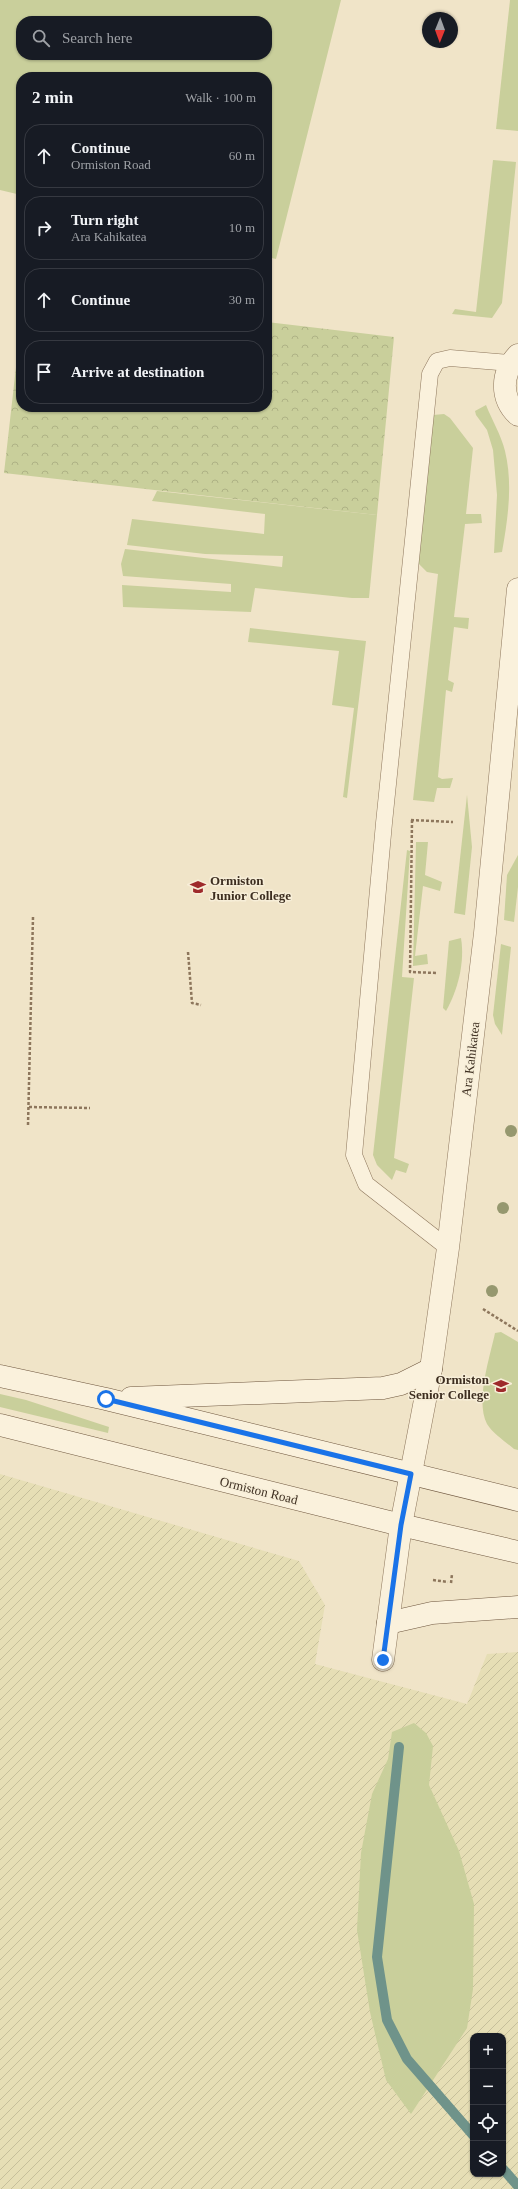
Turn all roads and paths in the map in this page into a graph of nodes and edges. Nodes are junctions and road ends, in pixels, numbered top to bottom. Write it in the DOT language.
graph roads {
  1 [pos="514,359"];
  2 [pos="516,413"];
  3 [pos="518,432"];
  4 [pos="518,589"];
  5 [pos="453,822"];
  6 [pos="33,917"];
  7 [pos="188,952"];
  8 [pos="437,973"];
  9 [pos="201,1005"];
  10 [pos="28,1107"];
  11 [pos="90,1108"];
  12 [pos="28,1125"];
  13 [pos="448,1248"];
  14 [pos="483,1309"];
  15 [pos="518,1330"];
  16 [pos="431,1369"];
  17 [pos="0,1376"];
  18 [pos="106,1399"];
  19 [pos="0,1425"];
  20 [pos="411,1474"];
  21 [pos="518,1500"];
  22 [pos="401,1525"];
  23 [pos="518,1552"];
  24 [pos="433,1580"];
  25 [pos="451,1582"];
  26 [pos="518,1607"];
  27 [pos="388,1623"];
  28 [pos="383,1660"];
  1 -- 2 [label="main road"];
  1 -- 13 [label="lane"];
  2 -- 3 [label="main road"];
  4 -- 13 [label="main road, Ara Kahikatea"];
  5 -- 8 [label="path"];
  6 -- 10 [label="path"];
  7 -- 9 [label="path"];
  10 -- 11 [label="path"];
  10 -- 12 [label="path"];
  13 -- 16 [label="main road, Ara Kahikatea"];
  14 -- 15 [label="path"];
  16 -- 18 [label="main road"];
  16 -- 20 [label="main road, Ara Kahikatea"];
  17 -- 18 [label="main road"];
  18 -- 20 [label="main road"];
  19 -- 22 [label="main road, Ormiston Road"];
  20 -- 21 [label="main road"];
  20 -- 22 [label="main road, Ara Kahikatea"];
  22 -- 23 [label="main road, Ormiston Road"];
  22 -- 27 [label="main road, Ara Kahikatea"];
  24 -- 25 [label="path"];
  26 -- 27 [label="main road"];
  27 -- 28 [label="main road, Ara Kahikatea"];
}
